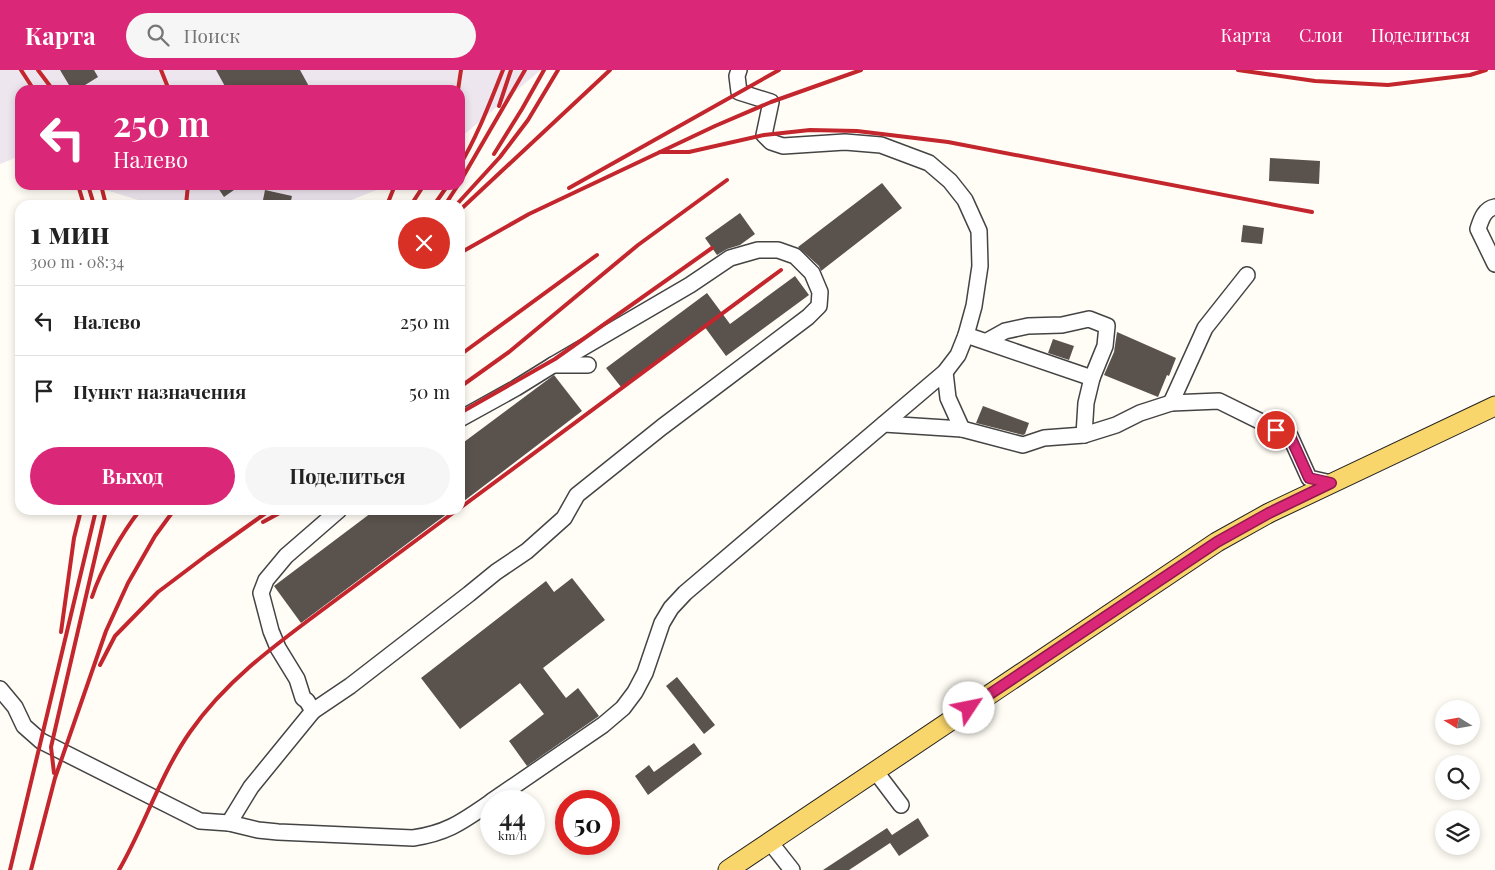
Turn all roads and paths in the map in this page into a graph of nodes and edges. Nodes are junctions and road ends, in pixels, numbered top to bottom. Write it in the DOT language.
graph roads {
  1 [pos="739,70"];
  2 [pos="1495,207"];
  3 [pos="1495,264"];
  4 [pos="1247,275"];
  5 [pos="966,335"];
  6 [pos="987,341"];
  7 [pos="553,365"];
  8 [pos="588,365"];
  9 [pos="945,372"];
  10 [pos="1092,378"];
  11 [pos="1171,403"];
  12 [pos="1495,406"];
  13 [pos="465,416"];
  14 [pos="884,424"];
  15 [pos="962,429"];
  16 [pos="1084,435"];
  17 [pos="1331,483"];
  18 [pos="333,515"];
  19 [pos="0,688"];
  20 [pos="312,711"];
  21 [pos="876,772"];
  22 [pos="508,790"];
  23 [pos="901,805"];
  24 [pos="480,809"];
  25 [pos="229,823"];
  26 [pos="770,842"];
  27 [pos="728,870"];
  28 [pos="792,870"];
  1 -- 5 [label="lane"];
  2 -- 3 [label="lane"];
  4 -- 11 [label="lane"];
  5 -- 6 [label="lane"];
  5 -- 9 [label="lane"];
  6 -- 10 [label="lane"];
  6 -- 10 [label="lane"];
  7 -- 8 [label="lane"];
  7 -- 13 [label="lane"];
  7 -- 20 [label="lane"];
  9 -- 14 [label="lane"];
  9 -- 15 [label="lane"];
  10 -- 16 [label="lane"];
  11 -- 16 [label="lane"];
  11 -- 17 [label="lane"];
  12 -- 17 [label="main road"];
  14 -- 15 [label="lane"];
  14 -- 22 [label="lane"];
  15 -- 16 [label="lane"];
  17 -- 21 [label="main road"];
  18 -- 20 [label="lane"];
  19 -- 25 [label="lane"];
  20 -- 25 [label="lane"];
  21 -- 23 [label="lane"];
  21 -- 26 [label="main road"];
  24 -- 25 [label="lane"];
  26 -- 27 [label="main road"];
  26 -- 28 [label="lane"];
}
